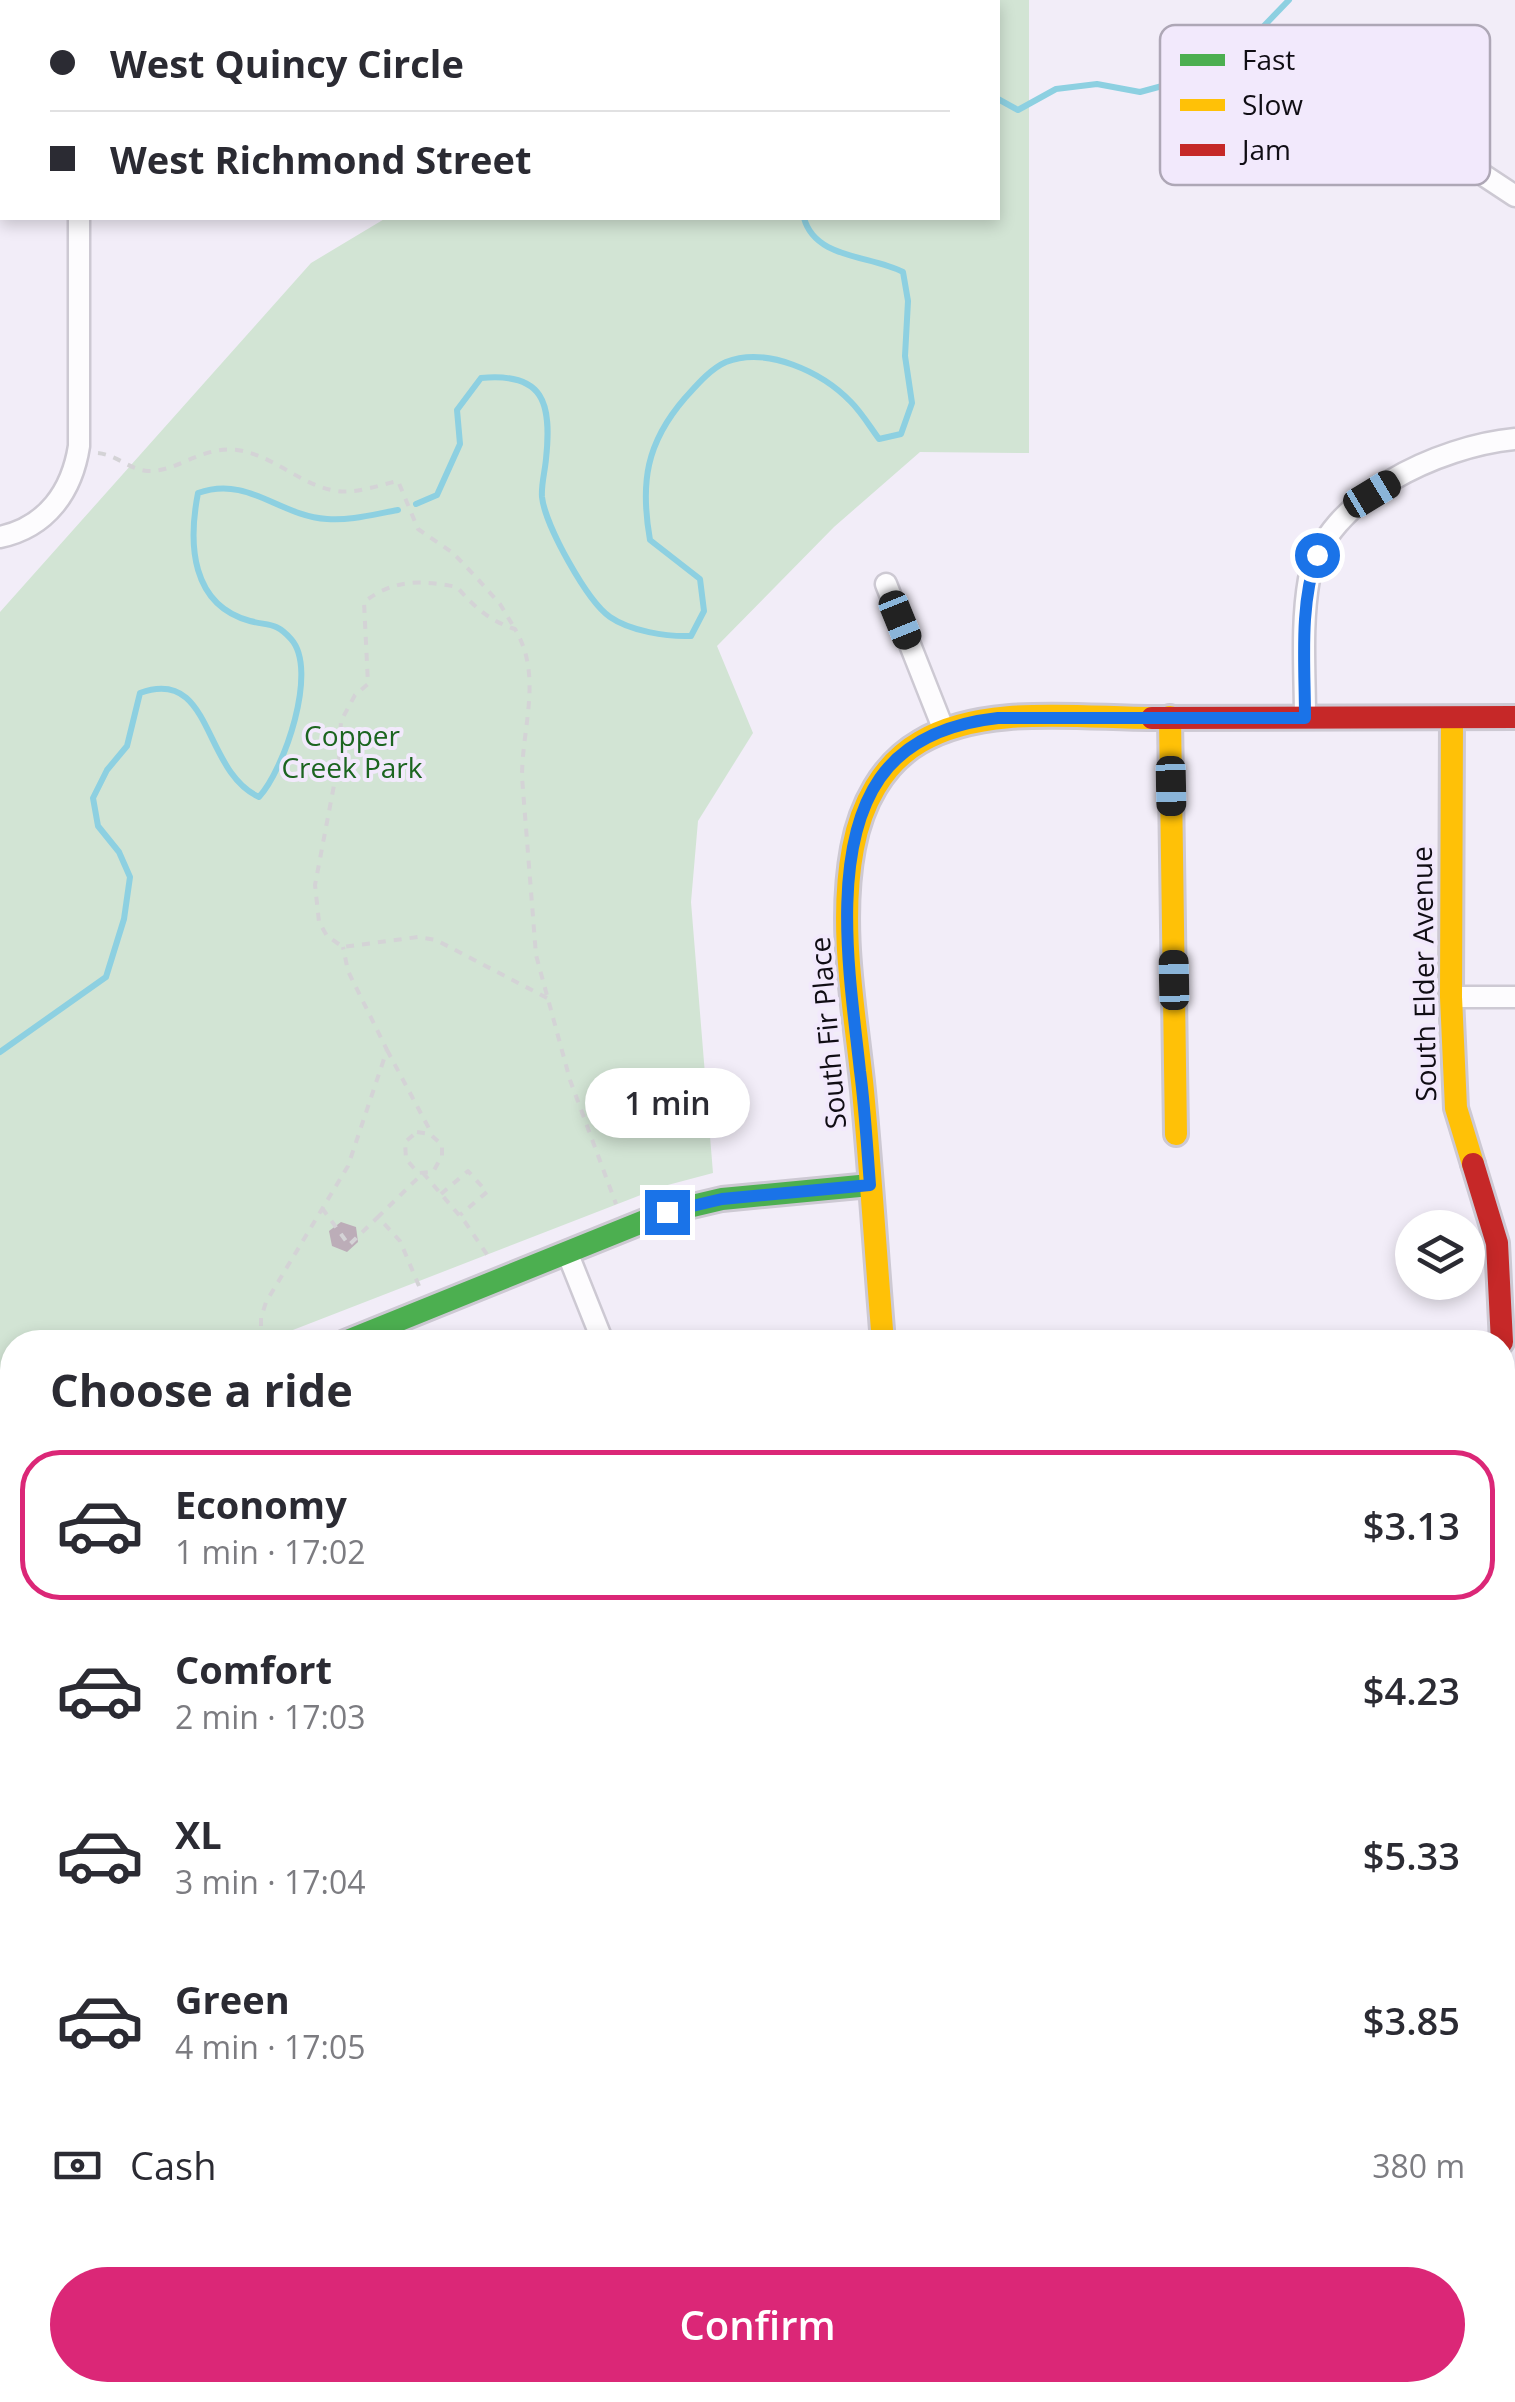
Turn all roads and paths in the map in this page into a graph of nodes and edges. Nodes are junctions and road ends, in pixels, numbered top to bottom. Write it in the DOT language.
graph roads {
  1 [pos="1490,179"];
  2 [pos="1515,196"];
  3 [pos="80,220"];
  4 [pos="1515,439"];
  5 [pos="98,453"];
  6 [pos="0,537"];
  7 [pos="886,584"];
  8 [pos="515,629"];
  9 [pos="1170,717"];
  10 [pos="1305,718"];
  11 [pos="1452,718"];
  12 [pos="1515,718"];
  13 [pos="943,728"];
  14 [pos="343,947"];
  15 [pos="1451,997"];
  16 [pos="1515,997"];
  17 [pos="547,998"];
  18 [pos="387,1050"];
  19 [pos="1176,1134"];
  20 [pos="434,1136"];
  21 [pos="423,1173"];
  22 [pos="870,1185"];
  23 [pos="441,1194"];
  24 [pos="322,1208"];
  25 [pos="618,1208"];
  26 [pos="460,1216"];
  27 [pos="378,1217"];
  28 [pos="567,1252"];
  29 [pos="490,1260"];
  30 [pos="420,1288"];
  31 [pos="261,1330"];
  32 [pos="375,1330"];
  33 [pos="598,1330"];
  34 [pos="882,1330"];
  35 [pos="1501,1330"];
  1 -- 2 [label="street"];
  3 -- 6 [label="street"];
  4 -- 10 [label="street"];
  5 -- 8 [label="path"];
  7 -- 13 [label="street"];
  8 -- 14 [label="path"];
  8 -- 17 [label="path"];
  9 -- 10 [label="street"];
  9 -- 13 [label="street"];
  9 -- 19 [label="street"];
  10 -- 11 [label="street"];
  11 -- 12 [label="street"];
  11 -- 15 [label="street, South Elder Avenue"];
  13 -- 22 [label="street, South Fir Place"];
  14 -- 17 [label="path"];
  14 -- 18 [label="path"];
  15 -- 16 [label="street"];
  15 -- 35 [label="street, South Elder Avenue"];
  17 -- 25 [label="path"];
  18 -- 20 [label="path"];
  18 -- 24 [label="path"];
  20 -- 21 [label="path"];
  20 -- 21 [label="path"];
  21 -- 23 [label="path"];
  21 -- 27 [label="path"];
  22 -- 28 [label="street"];
  22 -- 34 [label="street, South Fir Place"];
  23 -- 26 [label="path"];
  23 -- 26 [label="path"];
  24 -- 27 [label="path"];
  24 -- 31 [label="path"];
  26 -- 29 [label="path"];
  27 -- 30 [label="path"];
  28 -- 32 [label="street"];
  28 -- 33 [label="street"];
}
